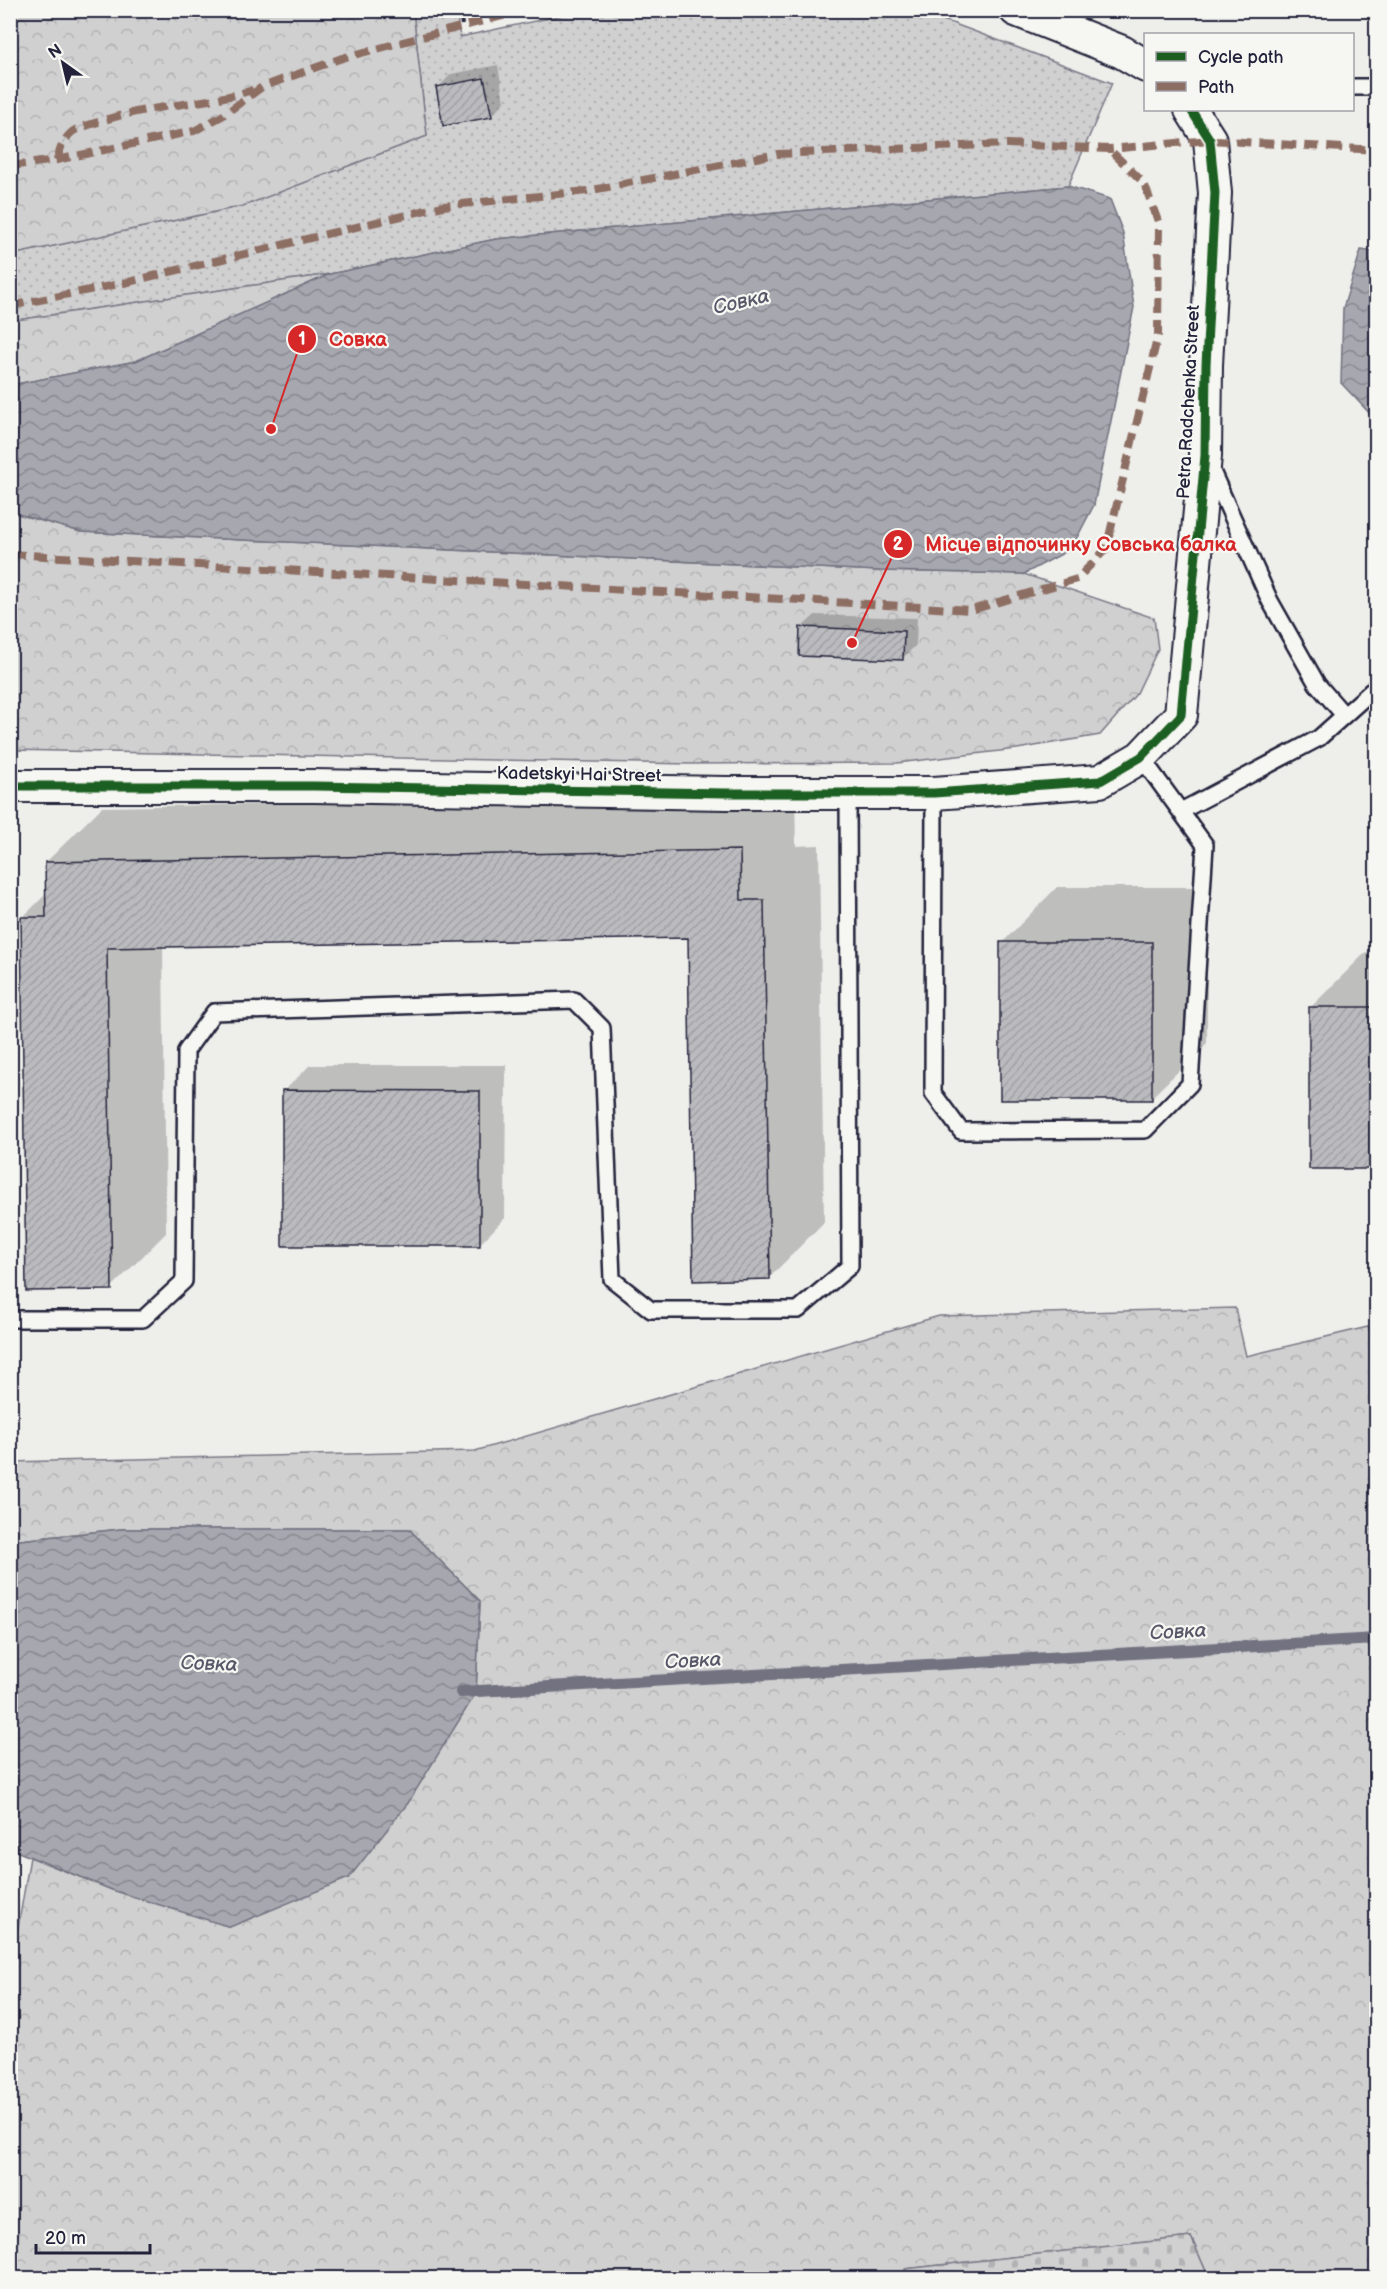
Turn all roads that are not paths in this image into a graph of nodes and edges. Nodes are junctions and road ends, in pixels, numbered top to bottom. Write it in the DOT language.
graph roads {
  1 [pos="1016,10"];
  2 [pos="1144,65"];
  3 [pos="1354,87"];
  4 [pos="1377,87"];
  5 [pos="1192,111"];
  6 [pos="1205,456"];
  7 [pos="1377,687"];
  8 [pos="1344,715"];
  9 [pos="1141,757"];
  10 [pos="10,786"];
  11 [pos="848,793"];
  12 [pos="934,793"];
  13 [pos="1181,811"];
  14 [pos="10,1319"];
  1 -- 2 [label="street"];
  3 -- 4 [label="lane"];
  5 -- 6 [label="street, Petra Radchenka Street"];
  6 -- 8 [label="lane"];
  6 -- 9 [label="street, Petra Radchenka Street"];
  7 -- 8 [label="lane"];
  8 -- 13 [label="lane"];
  9 -- 12 [label="street, Kadetskyi Hai Street"];
  9 -- 13 [label="lane"];
  10 -- 11 [label="street, Kadetskyi Hai Street"];
  11 -- 12 [label="street, Kadetskyi Hai Street"];
  11 -- 14 [label="lane"];
  12 -- 13 [label="lane"];
}
